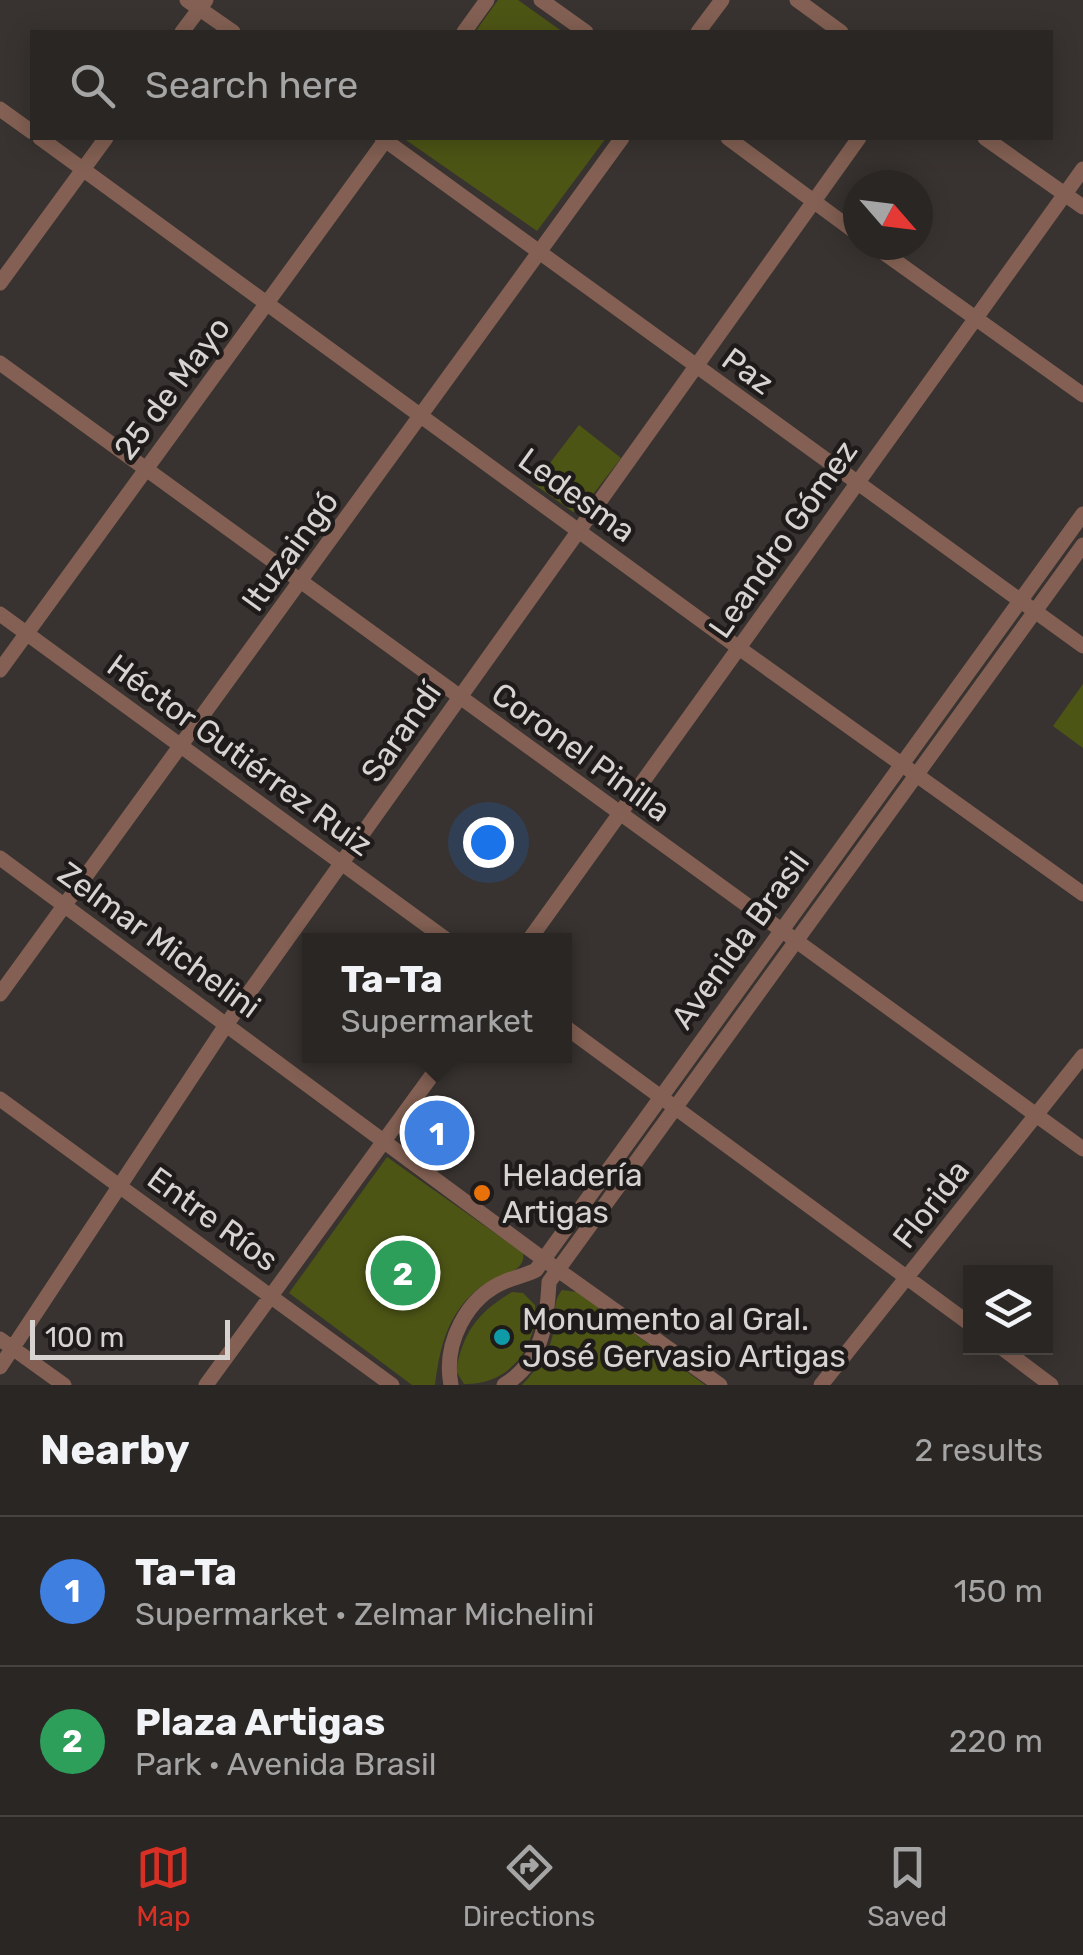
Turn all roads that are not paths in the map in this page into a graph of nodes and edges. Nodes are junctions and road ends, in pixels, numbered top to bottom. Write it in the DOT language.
graph roads {
  1 [pos="487,0"];
  2 [pos="540,0"];
  3 [pos="722,0"];
  4 [pos="797,0"];
  5 [pos="198,3"];
  6 [pos="183,30"];
  7 [pos="231,30"];
  8 [pos="465,30"];
  9 [pos="583,30"];
  10 [pos="700,30"];
  11 [pos="838,30"];
  12 [pos="0,108"];
  13 [pos="30,130"];
  14 [pos="43,140"];
  15 [pos="105,140"];
  16 [pos="384,140"];
  17 [pos="388,140"];
  18 [pos="621,140"];
  19 [pos="731,140"];
  20 [pos="859,140"];
  21 [pos="988,140"];
  22 [pos="84,169"];
  23 [pos="1083,169"];
  24 [pos="1064,194"];
  25 [pos="813,201"];
  26 [pos="1083,207"];
  27 [pos="843,223"];
  28 [pos="541,251"];
  29 [pos="892,260"];
  30 [pos="0,283"];
  31 [pos="268,304"];
  32 [pos="973,319"];
  33 [pos="0,363"];
  34 [pos="695,367"];
  35 [pos="1083,395"];
  36 [pos="422,416"];
  37 [pos="146,469"];
  38 [pos="856,484"];
  39 [pos="1083,514"];
  40 [pos="579,531"];
  41 [pos="1083,545"];
  42 [pos="300,583"];
  43 [pos="1020,600"];
  44 [pos="1036,612"];
  45 [pos="0,614"];
  46 [pos="26,633"];
  47 [pos="1083,646"];
  48 [pos="739,648"];
  49 [pos="0,670"];
  50 [pos="459,698"];
  51 [pos="182,747"];
  52 [pos="901,765"];
  53 [pos="918,776"];
  54 [pos="620,814"];
  55 [pos="0,858"];
  56 [pos="341,864"];
  57 [pos="1083,894"];
  58 [pos="66,906"];
  59 [pos="781,930"];
  60 [pos="436,933"];
  61 [pos="533,933"];
  62 [pos="798,942"];
  63 [pos="0,994"];
  64 [pos="226,1024"];
  65 [pos="572,1032"];
  66 [pos="1083,1056"];
  67 [pos="441,1063"];
  68 [pos="661,1096"];
  69 [pos="0,1099"];
  70 [pos="677,1108"];
  71 [pos="1038,1114"];
  72 [pos="385,1140"];
  73 [pos="1083,1149"];
  74 [pos="120,1186"];
  75 [pos="543,1259"];
  76 [pos="558,1270"];
  77 [pos="909,1277"];
  78 [pos="270,1294"];
  79 [pos="963,1319"];
  80 [pos="6,1344"];
  81 [pos="1011,1355"];
  82 [pos="0,1367"];
  83 [pos="64,1385"];
  84 [pos="206,1385"];
  85 [pos="392,1385"];
  86 [pos="451,1385"];
  87 [pos="504,1385"];
  88 [pos="720,1385"];
  89 [pos="821,1385"];
  90 [pos="1050,1385"];
  1 -- 8 [label="street"];
  2 -- 9 [label="street"];
  3 -- 10 [label="street"];
  4 -- 11 [label="street"];
  5 -- 6 [label="street"];
  5 -- 7 [label="street"];
  12 -- 13 [label="street"];
  14 -- 22 [label="street, Ledesma"];
  15 -- 22 [label="street"];
  16 -- 31 [label="street, 25 de Mayo"];
  17 -- 28 [label="street, Paz"];
  18 -- 28 [label="street, Ituzaingó"];
  19 -- 25 [label="street"];
  20 -- 25 [label="street, Sarandí"];
  21 -- 24 [label="street"];
  22 -- 30 [label="street"];
  22 -- 31 [label="street, Ledesma"];
  23 -- 24 [label="street, Leandro Gómez"];
  24 -- 26 [label="street"];
  24 -- 32 [label="street, Leandro Gómez"];
  25 -- 27 [label="street"];
  25 -- 34 [label="street, Sarandí"];
  28 -- 34 [label="street, Paz"];
  28 -- 36 [label="street, Ituzaingó"];
  29 -- 32 [label="street"];
  31 -- 36 [label="street, Ledesma"];
  31 -- 37 [label="street, 25 de Mayo"];
  32 -- 35 [label="street"];
  32 -- 38 [label="street, Leandro Gómez"];
  33 -- 37 [label="street, Coronel Pinilla"];
  34 -- 38 [label="street, Paz"];
  34 -- 40 [label="street, Sarandí"];
  36 -- 40 [label="street, Ledesma"];
  36 -- 42 [label="street, Ituzaingó"];
  37 -- 42 [label="street, Coronel Pinilla"];
  37 -- 46 [label="street, 25 de Mayo"];
  38 -- 43 [label="street, Paz"];
  38 -- 48 [label="street, Leandro Gómez"];
  39 -- 43 [label="street, Avenida Brasil"];
  40 -- 48 [label="street, Ledesma"];
  40 -- 50 [label="street, Sarandí"];
  41 -- 44 [label="street, Avenida Brasil"];
  42 -- 50 [label="street, Coronel Pinilla"];
  42 -- 51 [label="street, Ituzaingó"];
  43 -- 44 [label="street, Paz"];
  43 -- 52 [label="street, Avenida Brasil"];
  44 -- 47 [label="street, Paz"];
  44 -- 53 [label="street, Avenida Brasil"];
  45 -- 46 [label="street, Héctor Gutiérrez Ruiz"];
  46 -- 49 [label="street, 25 de Mayo"];
  46 -- 51 [label="street, Héctor Gutiérrez Ruiz"];
  48 -- 52 [label="street, Ledesma"];
  48 -- 54 [label="street, Leandro Gómez"];
  50 -- 54 [label="street, Coronel Pinilla"];
  50 -- 56 [label="street, Sarandí"];
  51 -- 56 [label="street, Héctor Gutiérrez Ruiz"];
  51 -- 58 [label="street, Ituzaingó"];
  52 -- 53 [label="street, Ledesma"];
  52 -- 59 [label="street, Avenida Brasil"];
  53 -- 57 [label="street, Ledesma"];
  53 -- 62 [label="street, Avenida Brasil"];
  54 -- 59 [label="street, Coronel Pinilla"];
  54 -- 61 [label="street, Leandro Gómez"];
  55 -- 58 [label="street, Zelmar Michelini"];
  56 -- 60 [label="street, Héctor Gutiérrez Ruiz"];
  56 -- 64 [label="street, Sarandí"];
  58 -- 63 [label="street, Ituzaingó"];
  58 -- 64 [label="street, Zelmar Michelini"];
  59 -- 62 [label="street, Coronel Pinilla"];
  59 -- 68 [label="street, Avenida Brasil"];
  62 -- 70 [label="street, Avenida Brasil"];
  62 -- 71 [label="street, Coronel Pinilla"];
  64 -- 72 [label="street, Zelmar Michelini"];
  64 -- 74 [label="street, Sarandí"];
  65 -- 68 [label="street"];
  66 -- 71 [label="street, Florida"];
  67 -- 72 [label="street"];
  68 -- 70 [label="street"];
  68 -- 75 [label="street, Avenida Brasil"];
  69 -- 74 [label="street, Entre Ríos"];
  70 -- 76 [label="street, Avenida Brasil"];
  70 -- 77 [label="street"];
  71 -- 73 [label="street, Coronel Pinilla"];
  71 -- 77 [label="street, Florida"];
  72 -- 75 [label="street, Zelmar Michelini"];
  72 -- 78 [label="street"];
  74 -- 78 [label="street, Entre Ríos"];
  74 -- 80 [label="street, Sarandí"];
  75 -- 76 [label="street, Zelmar Michelini"];
  75 -- 86 [label="street, Avenida Brasil"];
  76 -- 87 [label="street, Avenida Brasil"];
  76 -- 88 [label="street, Zelmar Michelini"];
  77 -- 79 [label="street"];
  77 -- 89 [label="street, Florida"];
  78 -- 84 [label="street"];
  78 -- 85 [label="street, Entre Ríos"];
  80 -- 82 [label="street, Sarandí"];
  80 -- 83 [label="street"];
  81 -- 90 [label="street"];
}
